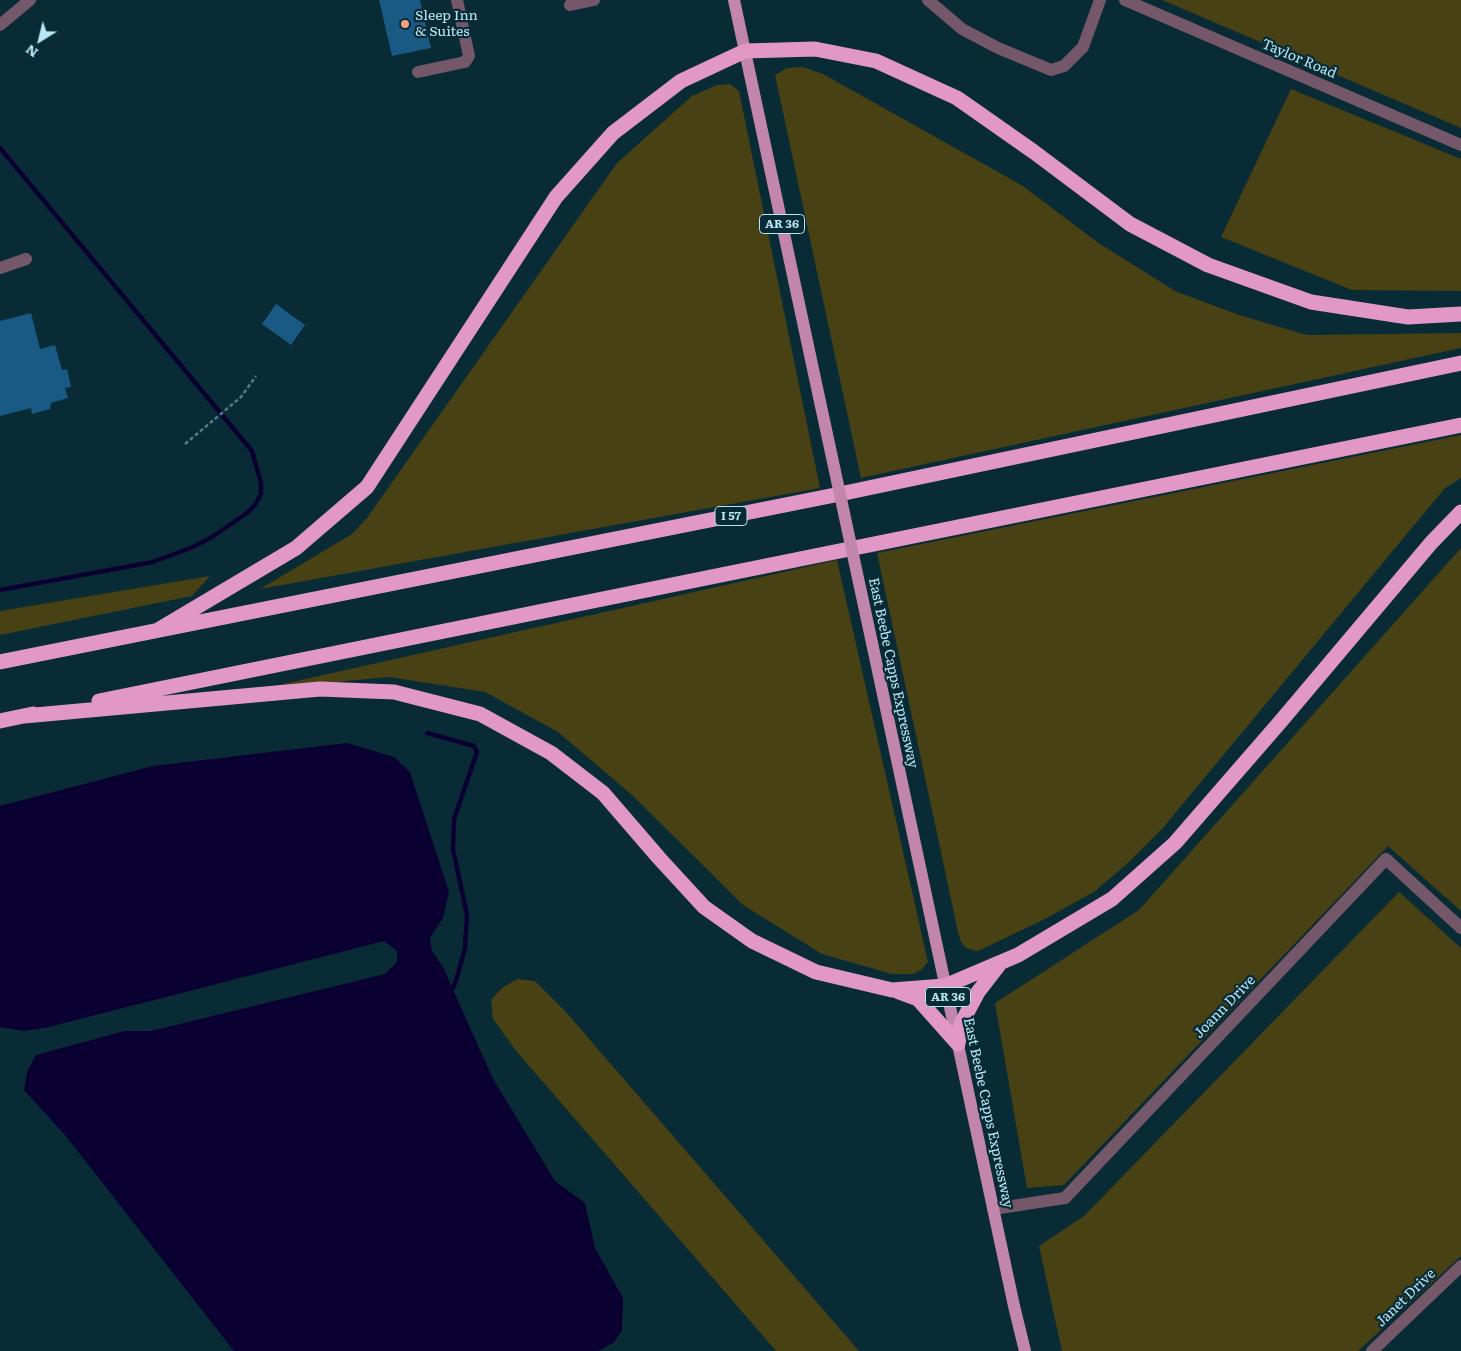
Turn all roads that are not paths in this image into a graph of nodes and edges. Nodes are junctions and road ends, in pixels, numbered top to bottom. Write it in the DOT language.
graph roads {
  1 [pos="30,0"];
  2 [pos="457,0"];
  3 [pos="594,0"];
  4 [pos="734,0"];
  5 [pos="928,0"];
  6 [pos="1100,0"];
  7 [pos="1125,0"];
  8 [pos="570,5"];
  9 [pos="0,24"];
  10 [pos="745,51"];
  11 [pos="418,72"];
  12 [pos="1461,145"];
  13 [pos="26,259"];
  14 [pos="0,268"];
  15 [pos="1461,314"];
  16 [pos="1461,363"];
  17 [pos="1461,425"];
  18 [pos="1461,512"];
  19 [pos="158,630"];
  20 [pos="0,662"];
  21 [pos="24,716"];
  22 [pos="0,721"];
  23 [pos="1461,928"];
  24 [pos="1002,962"];
  25 [pos="945,986"];
  26 [pos="892,990"];
  27 [pos="958,1044"];
  28 [pos="993,1209"];
  29 [pos="1461,1266"];
  30 [pos="1025,1351"];
  31 [pos="1372,1351"];
  1 -- 9 [label="street"];
  2 -- 11 [label="street"];
  3 -- 8 [label="street"];
  4 -- 10 [label="main road, East Beebe Capps Expressway / AR 36"];
  5 -- 6 [label="street"];
  7 -- 12 [label="street, Taylor Road"];
  10 -- 15 [label="highway"];
  10 -- 19 [label="highway"];
  10 -- 25 [label="main road, East Beebe Capps Expressway / AR 36, bridge"];
  13 -- 14 [label="street"];
  16 -- 19 [label="highway, I 57"];
  17 -- 21 [label="highway"];
  18 -- 24 [label="highway"];
  19 -- 20 [label="highway, I 57"];
  21 -- 22 [label="highway"];
  21 -- 26 [label="highway"];
  23 -- 28 [label="street, Joann Drive"];
  24 -- 25 [label="highway"];
  24 -- 27 [label="highway"];
  25 -- 26 [label="highway"];
  25 -- 27 [label="main road, East Beebe Capps Expressway / AR 36"];
  26 -- 27 [label="highway"];
  27 -- 28 [label="main road, East Beebe Capps Expressway / AR 36"];
  28 -- 30 [label="main road, East Beebe Capps Expressway / AR 36"];
  29 -- 31 [label="street, Janet Drive"];
}
